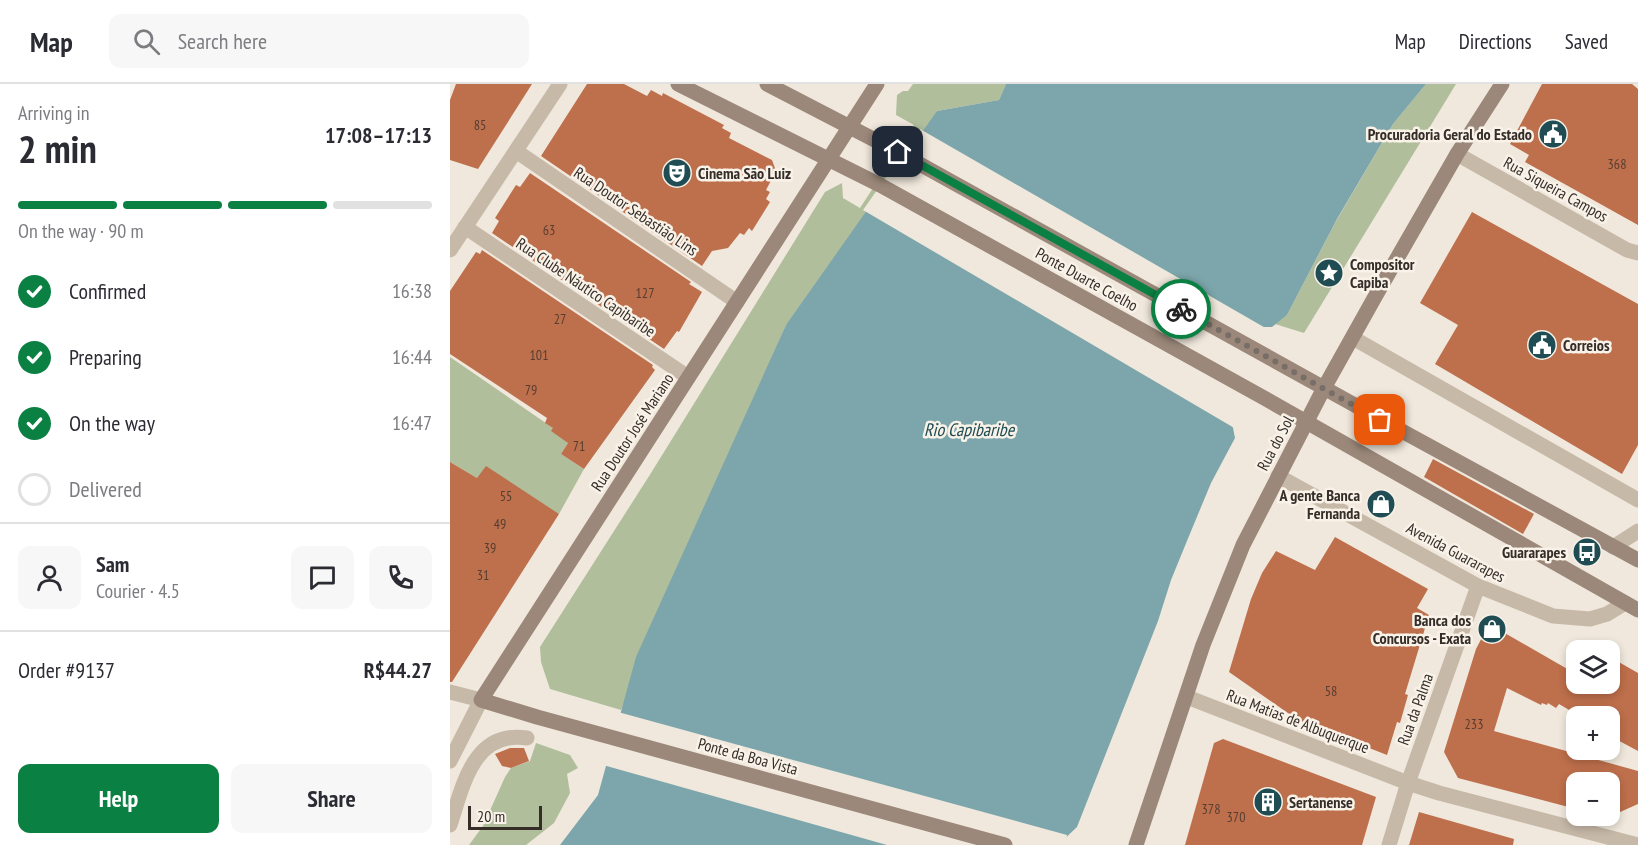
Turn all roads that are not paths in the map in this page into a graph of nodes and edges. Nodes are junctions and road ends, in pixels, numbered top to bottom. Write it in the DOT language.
graph roads {
  1 [pos="560,84"];
  2 [pos="678,84"];
  3 [pos="766,84"];
  4 [pos="877,84"];
  5 [pos="1502,84"];
  6 [pos="849,126"];
  7 [pos="516,150"];
  8 [pos="1457,154"];
  9 [pos="828,159"];
  10 [pos="465,227"];
  11 [pos="450,249"];
  12 [pos="1638,253"];
  13 [pos="737,302"];
  14 [pos="1353,338"];
  15 [pos="688,378"];
  16 [pos="1324,388"];
  17 [pos="1307,423"];
  18 [pos="1278,476"];
  19 [pos="1638,500"];
  20 [pos="1638,531"];
  21 [pos="1613,547"];
  22 [pos="1638,560"];
  23 [pos="1478,586"];
  24 [pos="1632,606"];
  25 [pos="450,692"];
  26 [pos="1187,697"];
  27 [pos="481,700"];
  28 [pos="527,738"];
  29 [pos="450,761"];
  30 [pos="1407,783"];
  31 [pos="450,825"];
  32 [pos="1005,845"];
  33 [pos="1136,845"];
  34 [pos="1389,845"];
  35 [pos="1638,845"];
  1 -- 7 [label="street"];
  2 -- 9 [label="main road, Ponte Duarte Coelho"];
  3 -- 6 [label="main road, Ponte Duarte Coelho"];
  4 -- 6 [label="main road, Rua Doutor José Mariano"];
  5 -- 8 [label="main road, Rua do Sol"];
  6 -- 9 [label="main road, Rua Doutor José Mariano"];
  6 -- 16 [label="main road, Ponte Duarte Coelho"];
  7 -- 10 [label="street"];
  7 -- 13 [label="street, Rua Doutor Sebastião Lins"];
  8 -- 12 [label="street, Rua Siqueira Campos"];
  8 -- 14 [label="main road, Rua do Sol"];
  9 -- 13 [label="main road, Rua Doutor José Mariano"];
  9 -- 17 [label="main road, Ponte Duarte Coelho"];
  10 -- 11 [label="street"];
  10 -- 15 [label="street, Rua Clube Náutico Capibaribe"];
  13 -- 15 [label="main road, Rua Doutor José Mariano"];
  14 -- 16 [label="main road, Rua do Sol"];
  14 -- 19 [label="street"];
  15 -- 27 [label="main road, Rua Doutor José Mariano"];
  16 -- 17 [label="main road, Rua do Sol"];
  16 -- 21 [label="main road"];
  17 -- 18 [label="main road, Rua do Sol"];
  17 -- 24 [label="main road, Avenida Guararapes"];
  18 -- 23 [label="street, Avenida Guararapes"];
  18 -- 26 [label="main road, Rua do Sol"];
  20 -- 21 [label="street"];
  21 -- 22 [label="main road"];
  23 -- 24 [label="street, Avenida Guararapes"];
  23 -- 30 [label="street, Rua da Palma"];
  25 -- 27 [label="street"];
  26 -- 30 [label="street, Rua Matias de Albuquerque"];
  26 -- 33 [label="main road, Rua do Sol"];
  27 -- 29 [label="street, Rua Doutor José Mariano"];
  27 -- 32 [label="main road, Ponte da Boa Vista"];
  28 -- 31 [label="street"];
  30 -- 34 [label="street, Rua da Palma"];
  30 -- 35 [label="street, Rua Matias de Albuquerque"];
}
